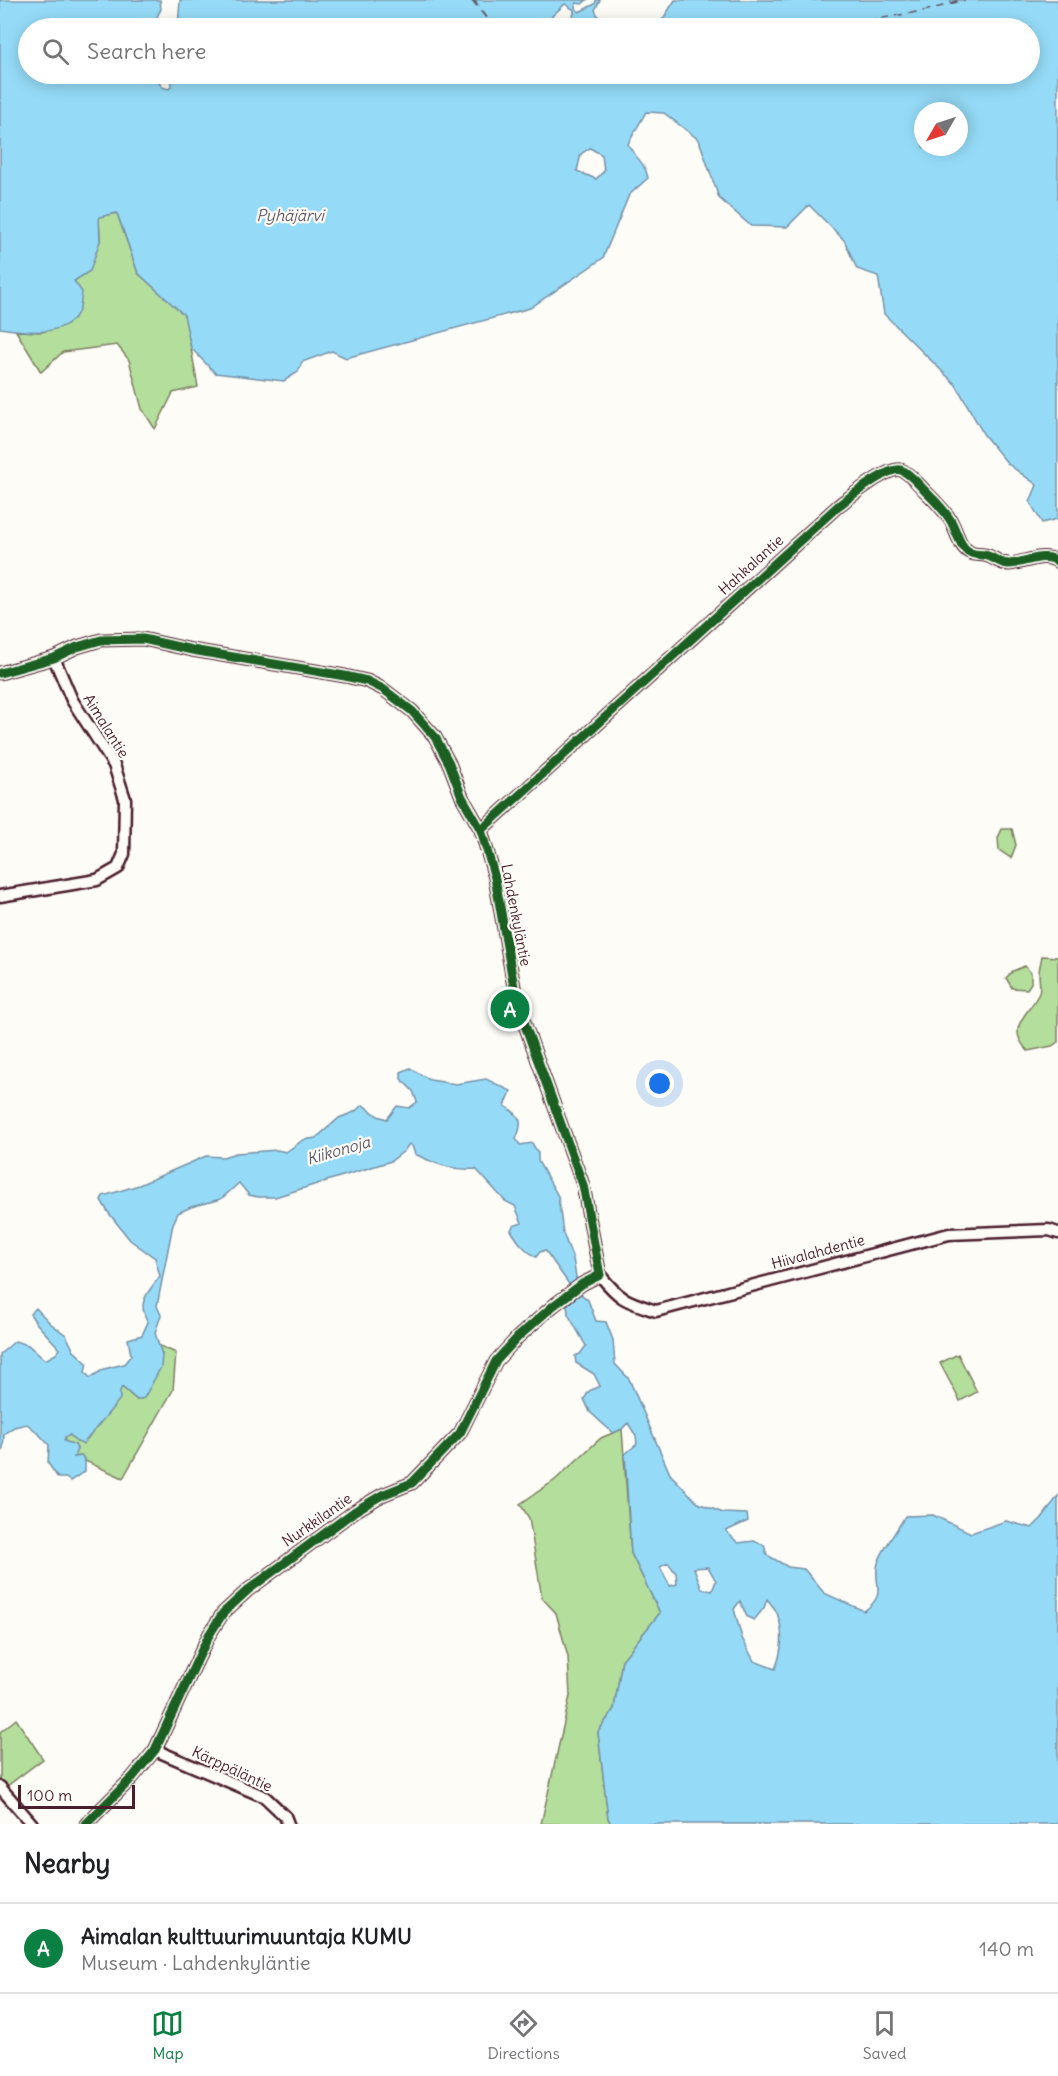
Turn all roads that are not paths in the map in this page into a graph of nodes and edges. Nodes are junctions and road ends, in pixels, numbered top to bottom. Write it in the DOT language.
graph roads {
  1 [pos="1058,562"];
  2 [pos="54,658"];
  3 [pos="0,673"];
  4 [pos="481,830"];
  5 [pos="0,896"];
  6 [pos="1058,1233"];
  7 [pos="600,1275"];
  8 [pos="155,1750"];
  9 [pos="0,1787"];
  10 [pos="32,1824"];
  11 [pos="86,1824"];
  12 [pos="288,1824"];
  1 -- 4 [label="street, Hahkalantie"];
  2 -- 3 [label="street, Lahdenkyläntie"];
  2 -- 4 [label="street, Lahdenkyläntie"];
  2 -- 5 [label="street, Aimalantie"];
  4 -- 7 [label="street, Lahdenkyläntie"];
  6 -- 7 [label="street, Hiivalahdentie"];
  7 -- 8 [label="street, Nurkkilantie"];
  8 -- 11 [label="street, Nurkkilantie"];
  8 -- 12 [label="street, Kärppäläntie"];
  9 -- 10 [label="street"];
}
